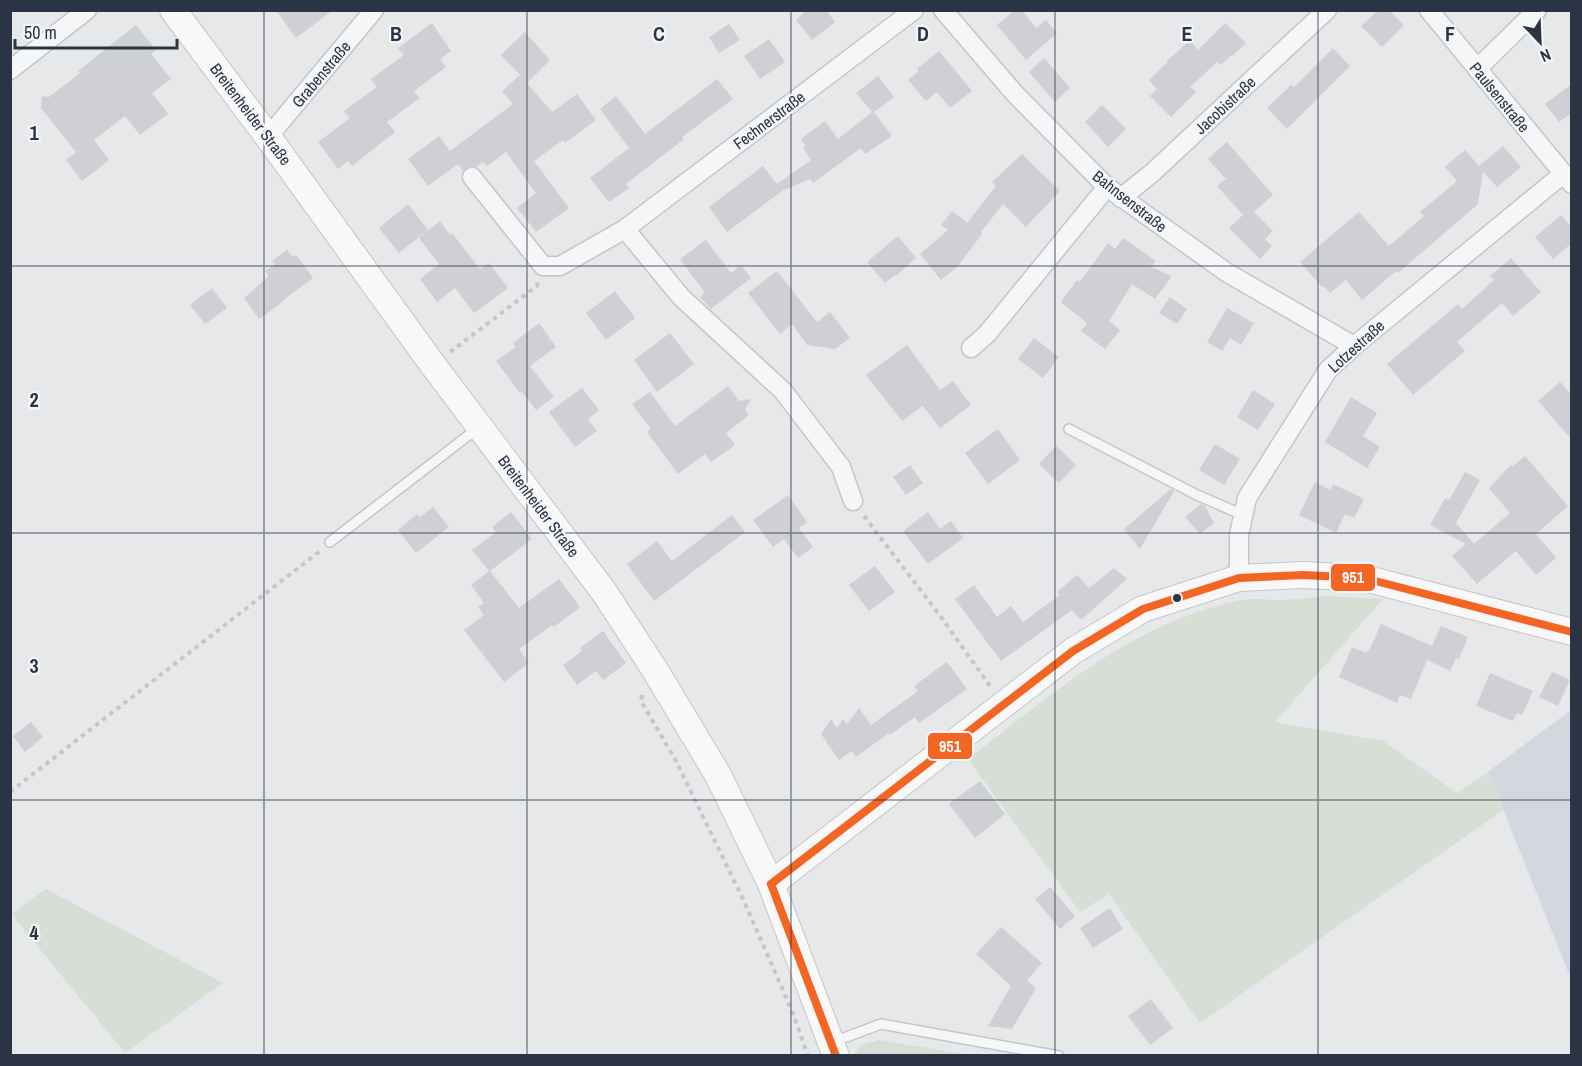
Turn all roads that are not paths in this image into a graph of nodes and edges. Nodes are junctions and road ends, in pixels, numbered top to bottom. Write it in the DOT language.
graph roads {
  1 [pos="87,10"];
  2 [pos="173,10"];
  3 [pos="374,10"];
  4 [pos="914,10"];
  5 [pos="943,10"];
  6 [pos="1327,10"];
  7 [pos="1429,10"];
  8 [pos="1537,10"];
  9 [pos="1477,69"];
  10 [pos="10,70"];
  11 [pos="268,137"];
  12 [pos="472,177"];
  13 [pos="1567,179"];
  14 [pos="1114,193"];
  15 [pos="625,229"];
  16 [pos="1354,346"];
  17 [pos="971,348"];
  18 [pos="480,427"];
  19 [pos="1069,429"];
  20 [pos="853,501"];
  21 [pos="1243,515"];
  22 [pos="330,542"];
  23 [pos="1239,578"];
  24 [pos="1572,632"];
  25 [pos="771,884"];
  26 [pos="834,1049"];
  27 [pos="1059,1056"];
  1 -- 10 [label="street"];
  2 -- 11 [label="street, Breitenheider Straße"];
  3 -- 11 [label="street, Grabenstraße"];
  4 -- 15 [label="street, Fechnerstraße"];
  5 -- 14 [label="street, Bahnsenstraße"];
  6 -- 14 [label="street, Jacobistraße"];
  7 -- 9 [label="street, Paulsenstraße"];
  8 -- 9 [label="street"];
  9 -- 13 [label="street, Paulsenstraße"];
  11 -- 18 [label="street, Breitenheider Straße"];
  12 -- 15 [label="street, Fechnerstraße"];
  13 -- 16 [label="street, Lotzestraße"];
  14 -- 16 [label="street, Bahnsenstraße"];
  14 -- 17 [label="street, Jacobistraße"];
  15 -- 20 [label="street"];
  16 -- 21 [label="street, Lotzestraße"];
  18 -- 22 [label="lane"];
  18 -- 25 [label="street, Breitenheider Straße"];
  19 -- 21 [label="lane"];
  21 -- 23 [label="street, Lotzestraße"];
  23 -- 24 [label="street"];
  23 -- 25 [label="street"];
  25 -- 26 [label="street, Breitenheider Straße"];
  26 -- 27 [label="lane, Breitenheider Straße"];
}
